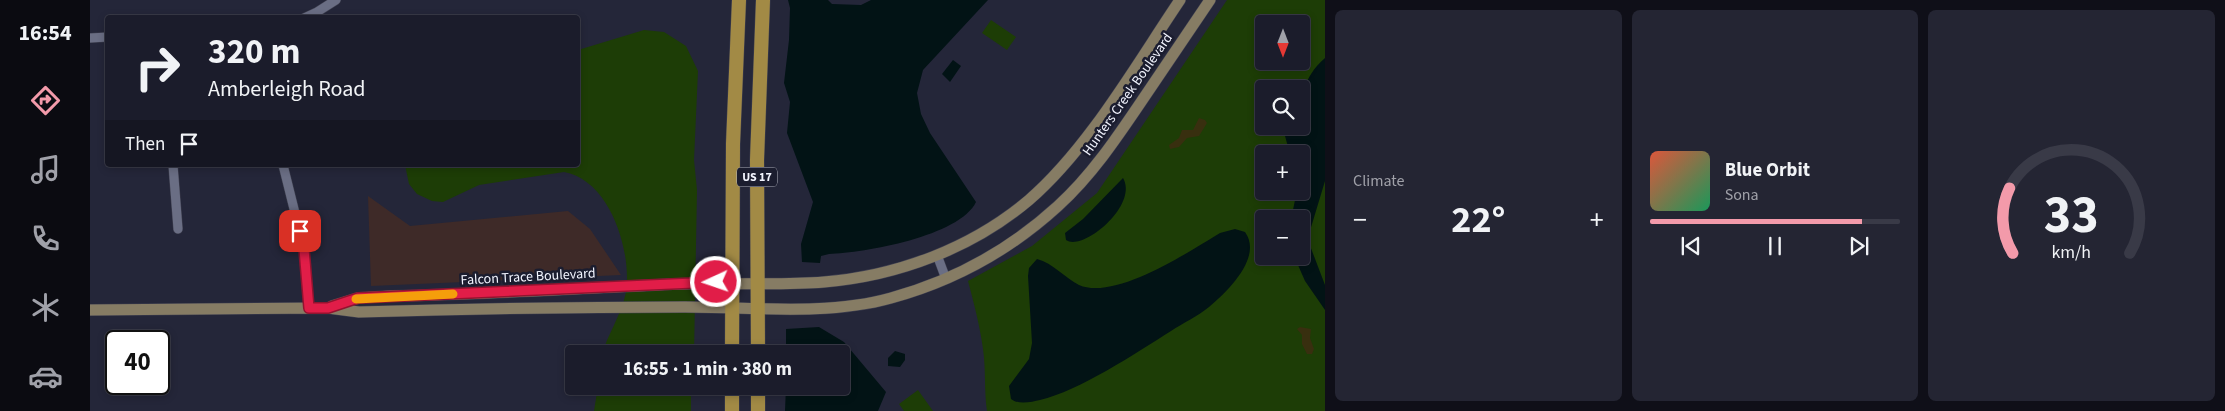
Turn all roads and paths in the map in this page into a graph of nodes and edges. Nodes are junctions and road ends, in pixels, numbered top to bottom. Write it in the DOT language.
graph roads {
  1 [pos="336,0"];
  2 [pos="739,0"];
  3 [pos="762,0"];
  4 [pos="1180,0"];
  5 [pos="1210,0"];
  6 [pos="310,15"];
  7 [pos="105,37"];
  8 [pos="90,38"];
  9 [pos="173,167"];
  10 [pos="284,167"];
  11 [pos="178,230"];
  12 [pos="937,255"];
  13 [pos="946,279"];
  14 [pos="732,282"];
  15 [pos="757,282"];
  16 [pos="732,307"];
  17 [pos="309,308"];
  18 [pos="328,308"];
  19 [pos="758,308"];
  20 [pos="90,310"];
  21 [pos="732,345"];
  22 [pos="758,345"];
  23 [pos="732,395"];
  24 [pos="758,395"];
  25 [pos="732,411"];
  26 [pos="758,411"];
  1 -- 6 [label="street"];
  2 -- 14 [label="main road, US 17"];
  3 -- 15 [label="main road, US 17"];
  4 -- 12 [label="street, Hunters Creek Boulevard"];
  5 -- 13 [label="street, Hunters Creek Boulevard"];
  7 -- 8 [label="street"];
  9 -- 11 [label="street"];
  10 -- 17 [label="street"];
  12 -- 13 [label="street"];
  12 -- 15 [label="street, Hunters Creek Boulevard"];
  13 -- 19 [label="street, Hunters Creek Boulevard"];
  14 -- 15 [label="street, Hunters Creek Boulevard"];
  14 -- 16 [label="main road, US 17"];
  14 -- 18 [label="street, Falcon Trace Boulevard"];
  15 -- 19 [label="main road, US 17"];
  16 -- 18 [label="street, Falcon Trace Boulevard"];
  16 -- 19 [label="street, Hunters Creek Boulevard"];
  16 -- 21 [label="main road, US 17"];
  17 -- 18 [label="street, Falcon Trace Boulevard"];
  17 -- 20 [label="street, Falcon Trace Boulevard"];
  19 -- 22 [label="main road, US 17"];
  23 -- 25 [label="main road"];
  24 -- 26 [label="main road"];
}
